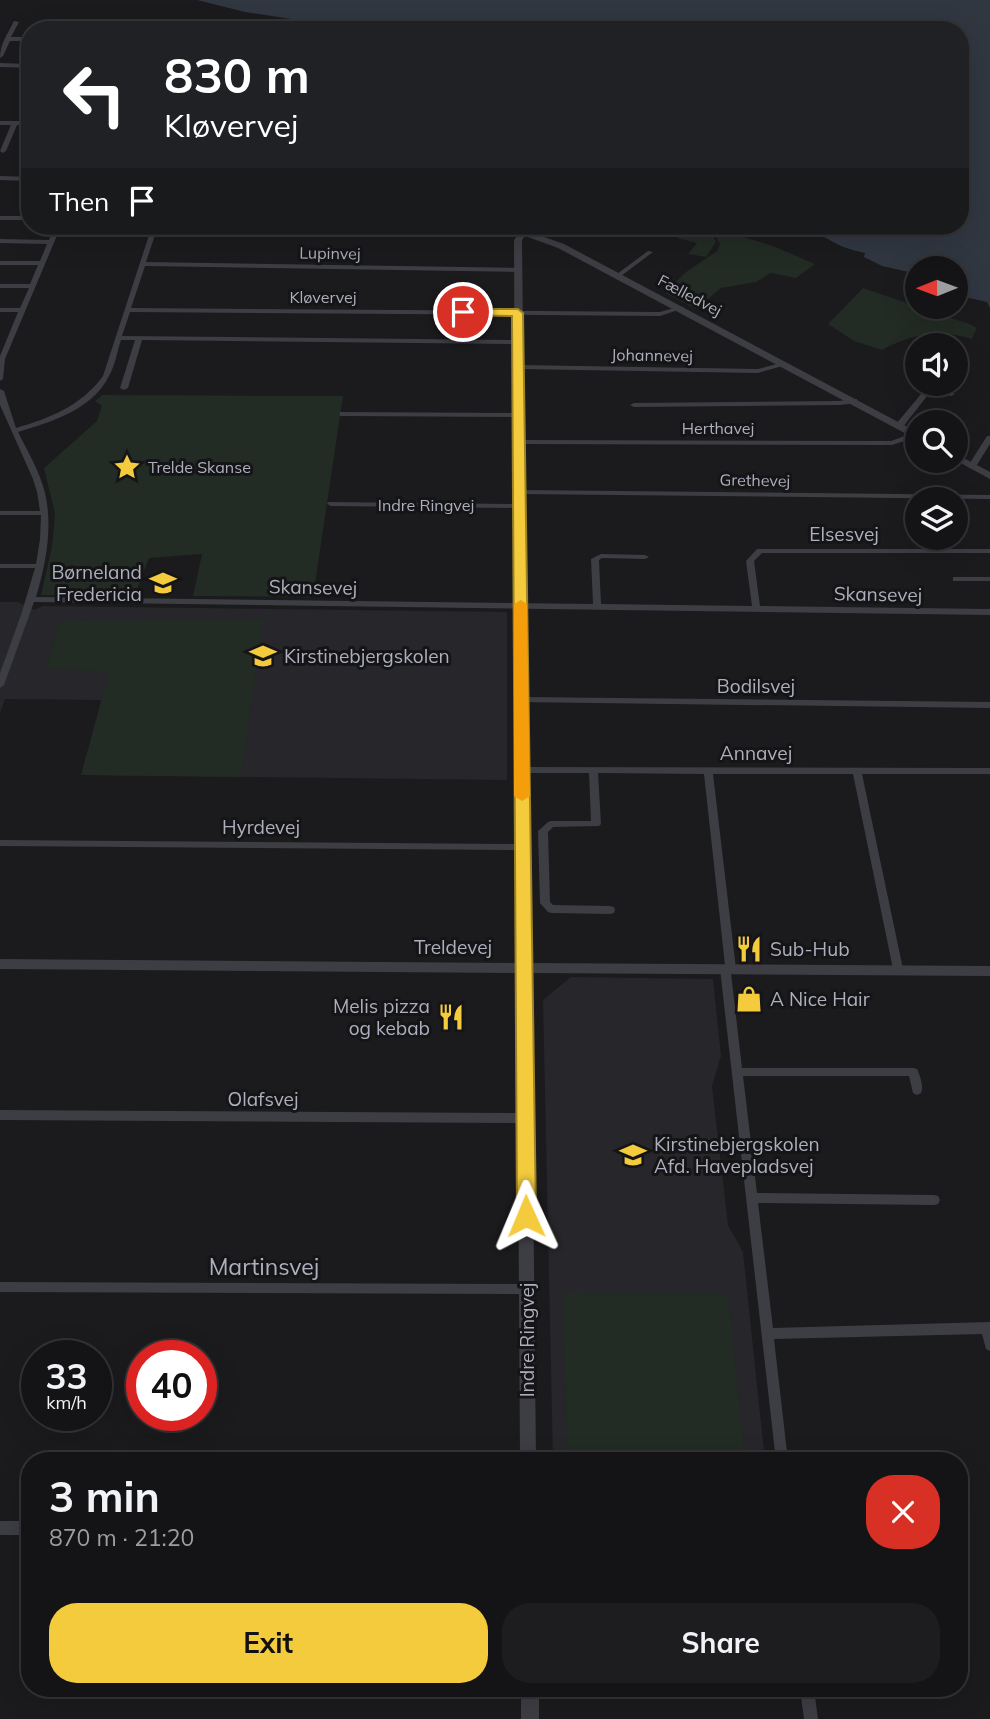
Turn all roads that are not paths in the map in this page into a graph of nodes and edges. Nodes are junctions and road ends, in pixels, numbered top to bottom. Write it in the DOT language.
graph roads {
  1 [pos="16,22"];
  2 [pos="8,39"];
  3 [pos="21,39"];
  4 [pos="0,57"];
  5 [pos="0,65"];
  6 [pos="21,66"];
  7 [pos="0,123"];
  8 [pos="15,123"];
  9 [pos="21,123"];
  10 [pos="3,151"];
  11 [pos="0,178"];
  12 [pos="21,179"];
  13 [pos="0,218"];
  14 [pos="21,218"];
  15 [pos="54,235"];
  16 [pos="152,235"];
  17 [pos="522,235"];
  18 [pos="530,235"];
  19 [pos="0,241"];
  20 [pos="51,242"];
  21 [pos="650,252"];
  22 [pos="0,263"];
  23 [pos="42,263"];
  24 [pos="142,264"];
  25 [pos="518,270"];
  26 [pos="619,275"];
  27 [pos="0,286"];
  28 [pos="33,286"];
  29 [pos="681,308"];
  30 [pos="0,310"];
  31 [pos="23,310"];
  32 [pos="127,310"];
  33 [pos="518,313"];
  34 [pos="0,334"];
  35 [pos="12,334"];
  36 [pos="118,338"];
  37 [pos="139,338"];
  38 [pos="518,342"];
  39 [pos="1,359"];
  40 [pos="784,364"];
  41 [pos="519,367"];
  42 [pos="0,379"];
  43 [pos="124,388"];
  44 [pos="0,391"];
  45 [pos="923,396"];
  46 [pos="854,401"];
  47 [pos="634,405"];
  48 [pos="343,414"];
  49 [pos="519,415"];
  50 [pos="899,426"];
  51 [pos="905,430"];
  52 [pos="15,431"];
  53 [pos="990,438"];
  54 [pos="905,439"];
  55 [pos="519,442"];
  56 [pos="968,464"];
  57 [pos="972,466"];
  58 [pos="990,476"];
  59 [pos="520,492"];
  60 [pos="990,497"];
  61 [pos="331,505"];
  62 [pos="520,506"];
  63 [pos="0,513"];
  64 [pos="44,513"];
  65 [pos="990,551"];
  66 [pos="645,557"];
  67 [pos="0,566"];
  68 [pos="40,566"];
  69 [pos="956,579"];
  70 [pos="990,579"];
  71 [pos="29,598"];
  72 [pos="521,605"];
  73 [pos="597,606"];
  74 [pos="757,608"];
  75 [pos="990,612"];
  76 [pos="4,662"];
  77 [pos="0,685"];
  78 [pos="521,700"];
  79 [pos="990,705"];
  80 [pos="522,770"];
  81 [pos="593,771"];
  82 [pos="708,771"];
  83 [pos="857,771"];
  84 [pos="990,771"];
  85 [pos="0,843"];
  86 [pos="522,847"];
  87 [pos="610,910"];
  88 [pos="0,964"];
  89 [pos="525,967"];
  90 [pos="728,969"];
  91 [pos="898,969"];
  92 [pos="990,971"];
  93 [pos="737,1072"];
  94 [pos="917,1090"];
  95 [pos="0,1115"];
  96 [pos="525,1118"];
  97 [pos="751,1198"];
  98 [pos="934,1200"];
  99 [pos="0,1287"];
  100 [pos="527,1289"];
  101 [pos="988,1328"];
  102 [pos="767,1334"];
  103 [pos="990,1345"];
  104 [pos="528,1452"];
  105 [pos="781,1452"];
  106 [pos="0,1528"];
  107 [pos="21,1528"];
  108 [pos="530,1697"];
  109 [pos="808,1697"];
  110 [pos="530,1719"];
  111 [pos="811,1719"];
  1 -- 2 [label="street"];
  2 -- 3 [label="street"];
  2 -- 4 [label="street"];
  5 -- 6 [label="street"];
  7 -- 8 [label="street"];
  8 -- 9 [label="street"];
  8 -- 10 [label="street"];
  11 -- 12 [label="street"];
  13 -- 14 [label="street"];
  15 -- 20 [label="street"];
  16 -- 24 [label="street"];
  17 -- 25 [label="street, Indre Ringvej"];
  18 -- 26 [label="street, Fælledvej"];
  19 -- 20 [label="street"];
  20 -- 23 [label="street"];
  21 -- 26 [label="street"];
  22 -- 23 [label="street"];
  23 -- 28 [label="street"];
  24 -- 25 [label="street, Lupinvej"];
  24 -- 32 [label="street"];
  25 -- 33 [label="street, Indre Ringvej"];
  26 -- 29 [label="street, Fælledvej"];
  27 -- 28 [label="street"];
  28 -- 31 [label="street"];
  29 -- 33 [label="street, Kløvervej"];
  29 -- 40 [label="street, Fælledvej"];
  30 -- 31 [label="street"];
  31 -- 35 [label="street"];
  32 -- 33 [label="street, Kløvervej"];
  32 -- 36 [label="street"];
  33 -- 38 [label="street, Indre Ringvej"];
  34 -- 35 [label="street"];
  35 -- 39 [label="street"];
  36 -- 37 [label="street"];
  36 -- 52 [label="street"];
  37 -- 38 [label="street"];
  37 -- 43 [label="street"];
  38 -- 41 [label="street, Indre Ringvej"];
  39 -- 42 [label="street"];
  40 -- 41 [label="street, Johannevej"];
  40 -- 46 [label="street, Fælledvej"];
  41 -- 49 [label="street, Indre Ringvej"];
  44 -- 52 [label="street"];
  45 -- 50 [label="street"];
  46 -- 47 [label="street"];
  46 -- 50 [label="street, Fælledvej"];
  48 -- 49 [label="street"];
  49 -- 55 [label="street, Indre Ringvej"];
  50 -- 51 [label="street, Fælledvej"];
  52 -- 64 [label="street"];
  53 -- 57 [label="street"];
  54 -- 55 [label="street, Herthavej"];
  55 -- 59 [label="street, Indre Ringvej"];
  56 -- 57 [label="street"];
  57 -- 58 [label="street"];
  59 -- 60 [label="street, Grethevej"];
  59 -- 62 [label="street, Indre Ringvej"];
  61 -- 62 [label="street, Indre Ringvej"];
  62 -- 72 [label="street, Indre Ringvej"];
  63 -- 64 [label="street"];
  64 -- 68 [label="street"];
  65 -- 74 [label="street, Elsesvej"];
  66 -- 73 [label="street"];
  67 -- 68 [label="street"];
  68 -- 71 [label="street"];
  69 -- 70 [label="street"];
  71 -- 72 [label="street, Skansevej"];
  71 -- 76 [label="street"];
  72 -- 73 [label="street, Skansevej"];
  72 -- 78 [label="street, Indre Ringvej"];
  73 -- 74 [label="street, Skansevej"];
  74 -- 75 [label="street, Skansevej"];
  76 -- 77 [label="street"];
  78 -- 79 [label="street, Bodilsvej"];
  78 -- 80 [label="street, Indre Ringvej"];
  80 -- 81 [label="street, Annavej"];
  80 -- 86 [label="street, Indre Ringvej"];
  81 -- 82 [label="street, Annavej"];
  81 -- 87 [label="street"];
  82 -- 83 [label="street, Annavej"];
  82 -- 90 [label="street"];
  83 -- 84 [label="street, Annavej"];
  83 -- 91 [label="street"];
  85 -- 86 [label="street, Hyrdevej"];
  86 -- 89 [label="street, Indre Ringvej"];
  88 -- 89 [label="street, Treldevej"];
  89 -- 90 [label="street, Treldevej"];
  89 -- 96 [label="street, Indre Ringvej"];
  90 -- 91 [label="street, Treldevej"];
  90 -- 93 [label="street"];
  91 -- 92 [label="street, Treldevej"];
  93 -- 94 [label="street"];
  93 -- 97 [label="street"];
  95 -- 96 [label="street, Olafsvej"];
  96 -- 100 [label="street, Indre Ringvej"];
  97 -- 98 [label="street"];
  97 -- 102 [label="street"];
  99 -- 100 [label="street, Martinsvej"];
  100 -- 104 [label="street, Indre Ringvej"];
  101 -- 102 [label="street"];
  101 -- 103 [label="street"];
  102 -- 105 [label="street"];
  106 -- 107 [label="street"];
  108 -- 110 [label="street"];
  109 -- 111 [label="street"];
}
